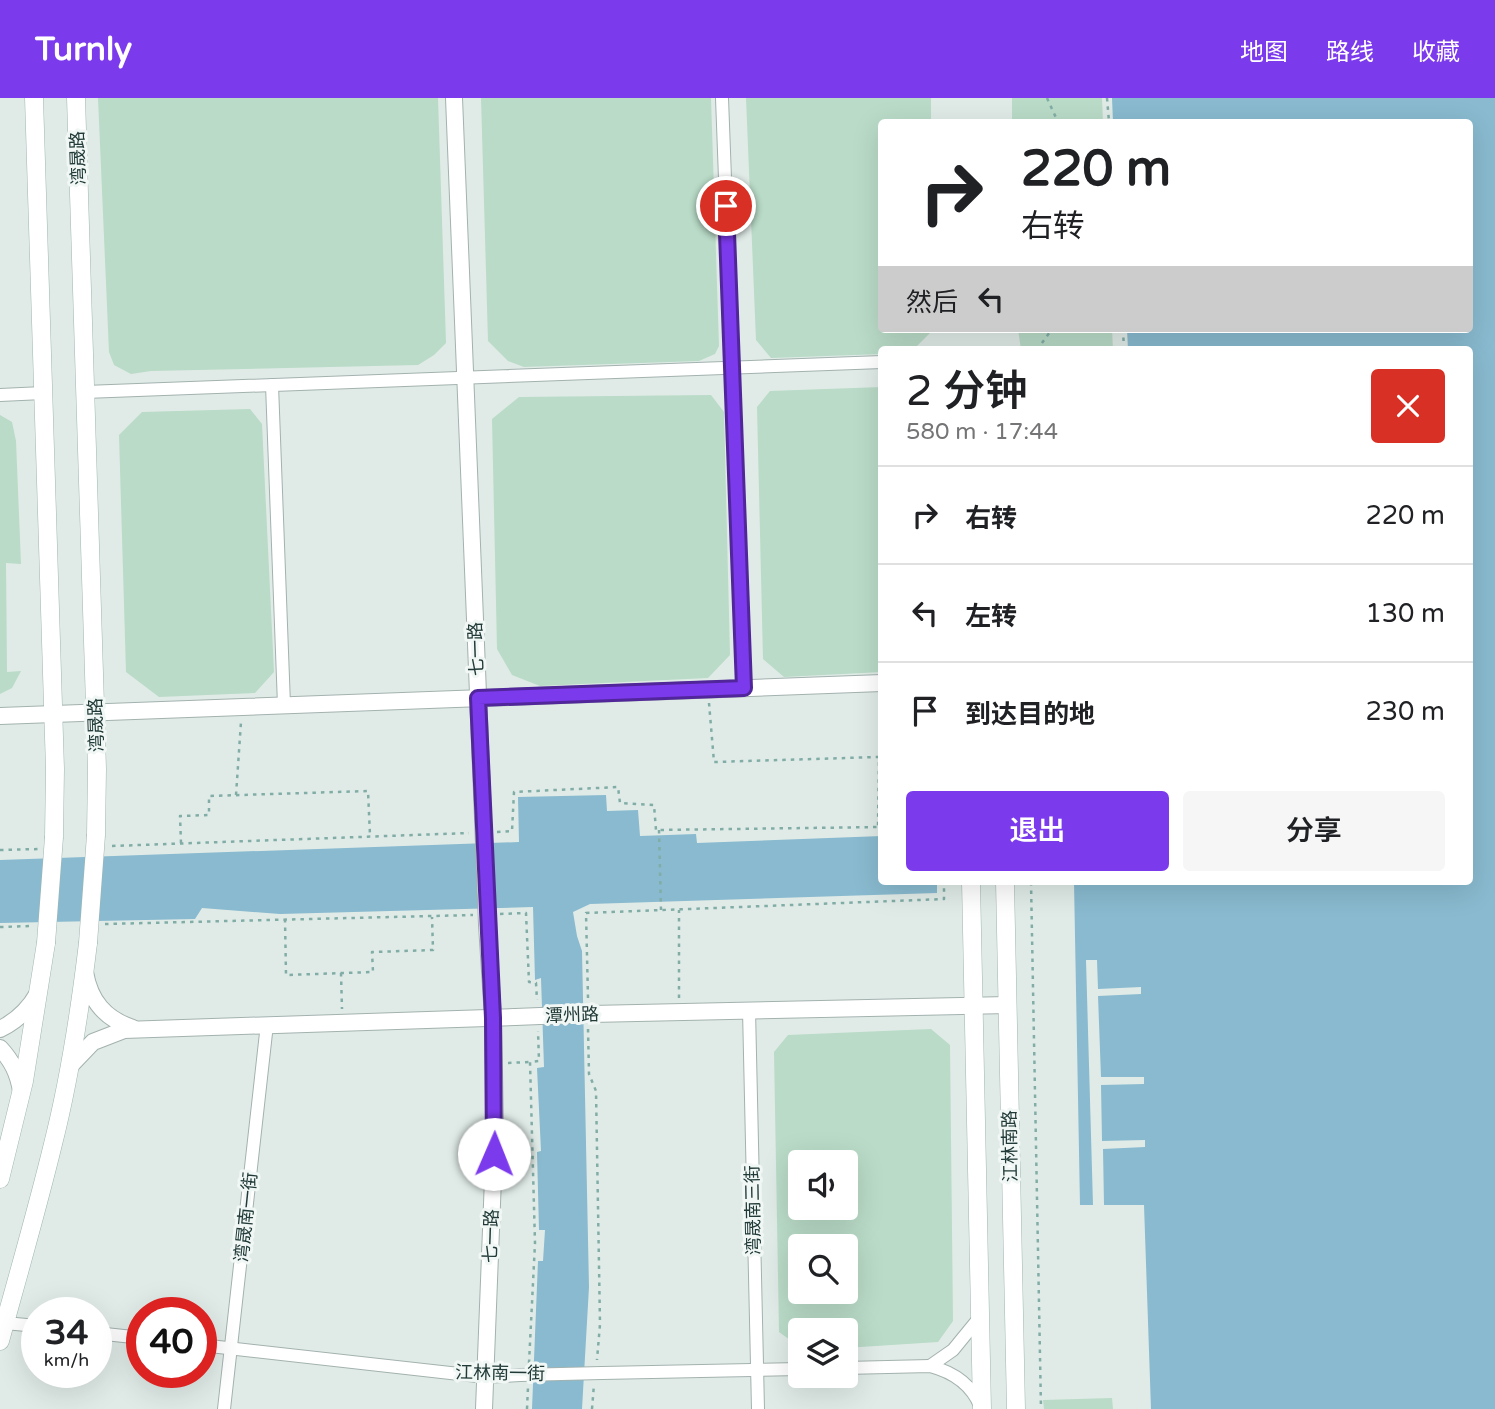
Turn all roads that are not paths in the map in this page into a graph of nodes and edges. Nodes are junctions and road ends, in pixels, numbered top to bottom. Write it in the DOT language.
graph roads {
  1 [pos="34,98"];
  2 [pos="76,98"];
  3 [pos="454,98"];
  4 [pos="722,98"];
  5 [pos="878,362"];
  6 [pos="732,368"];
  7 [pos="465,378"];
  8 [pos="272,385"];
  9 [pos="85,392"];
  10 [pos="43,393"];
  11 [pos="0,395"];
  12 [pos="878,683"];
  13 [pos="744,688"];
  14 [pos="478,698"];
  15 [pos="284,705"];
  16 [pos="95,712"];
  17 [pos="53,714"];
  18 [pos="0,716"];
  19 [pos="971,885"];
  20 [pos="1005,885"];
  21 [pos="85,970"];
  22 [pos="40,991"];
  23 [pos="974,1005"];
  24 [pos="1007,1005"];
  25 [pos="749,1010"];
  26 [pos="493,1018"];
  27 [pos="267,1024"];
  28 [pos="0,1028"];
  29 [pos="136,1029"];
  30 [pos="0,1048"];
  31 [pos="70,1066"];
  32 [pos="21,1092"];
  33 [pos="0,1179"];
  34 [pos="980,1317"];
  35 [pos="5,1323"];
  36 [pos="21,1324"];
  37 [pos="0,1341"];
  38 [pos="217,1347"];
  39 [pos="231,1348"];
  40 [pos="930,1366"];
  41 [pos="858,1368"];
  42 [pos="788,1369"];
  43 [pos="757,1370"];
  44 [pos="486,1377"];
  45 [pos="225,1409"];
  46 [pos="484,1409"];
  47 [pos="758,1409"];
  48 [pos="981,1409"];
  49 [pos="1016,1409"];
  1 -- 10 [label="main road"];
  2 -- 9 [label="main road, 湾晟路"];
  3 -- 7 [label="street, 七一路"];
  4 -- 6 [label="street"];
  5 -- 6 [label="street"];
  6 -- 7 [label="street"];
  6 -- 13 [label="street"];
  7 -- 8 [label="street"];
  7 -- 14 [label="street, 七一路"];
  8 -- 9 [label="street"];
  8 -- 15 [label="street"];
  9 -- 16 [label="main road, 湾晟路"];
  10 -- 11 [label="street"];
  10 -- 17 [label="main road"];
  12 -- 13 [label="street"];
  13 -- 14 [label="street"];
  14 -- 15 [label="street"];
  14 -- 26 [label="street, 七一路, bridge"];
  15 -- 16 [label="street"];
  16 -- 17 [label="street"];
  16 -- 21 [label="main road, 湾晟路, bridge"];
  17 -- 18 [label="street"];
  17 -- 22 [label="main road, bridge"];
  19 -- 23 [label="main road, 江林南路"];
  20 -- 24 [label="main road, 江林南路"];
  21 -- 29 [label="street"];
  21 -- 31 [label="main road, 湾晟路"];
  22 -- 28 [label="street"];
  22 -- 32 [label="main road"];
  23 -- 24 [label="street, 潭州路"];
  23 -- 25 [label="street, 潭州路"];
  23 -- 34 [label="main road, 江林南路"];
  24 -- 49 [label="main road, 江林南路"];
  25 -- 26 [label="street, 潭州路, bridge"];
  25 -- 43 [label="street, 湾晟南三街"];
  26 -- 27 [label="street, 潭州路"];
  26 -- 44 [label="street, 七一路"];
  27 -- 29 [label="street, 潭州路"];
  27 -- 39 [label="street, 湾晟南一街"];
  29 -- 31 [label="street, 潭州路"];
  30 -- 32 [label="street"];
  31 -- 35 [label="main road, 湾晟路"];
  32 -- 33 [label="main road"];
  34 -- 40 [label="street"];
  34 -- 48 [label="main road, 江林南路"];
  35 -- 36 [label="street"];
  35 -- 37 [label="main road, 湾晟路"];
  38 -- 39 [label="street, 江林南一街"];
  39 -- 44 [label="street, 江林南一街"];
  39 -- 45 [label="street, 湾晟南一街"];
  40 -- 41 [label="street"];
  40 -- 48 [label="street"];
  42 -- 43 [label="street, 江林南一街"];
  43 -- 44 [label="street, 江林南一街, bridge"];
  43 -- 47 [label="street, 湾晟南三街"];
  44 -- 46 [label="street, 七一路"];
}
